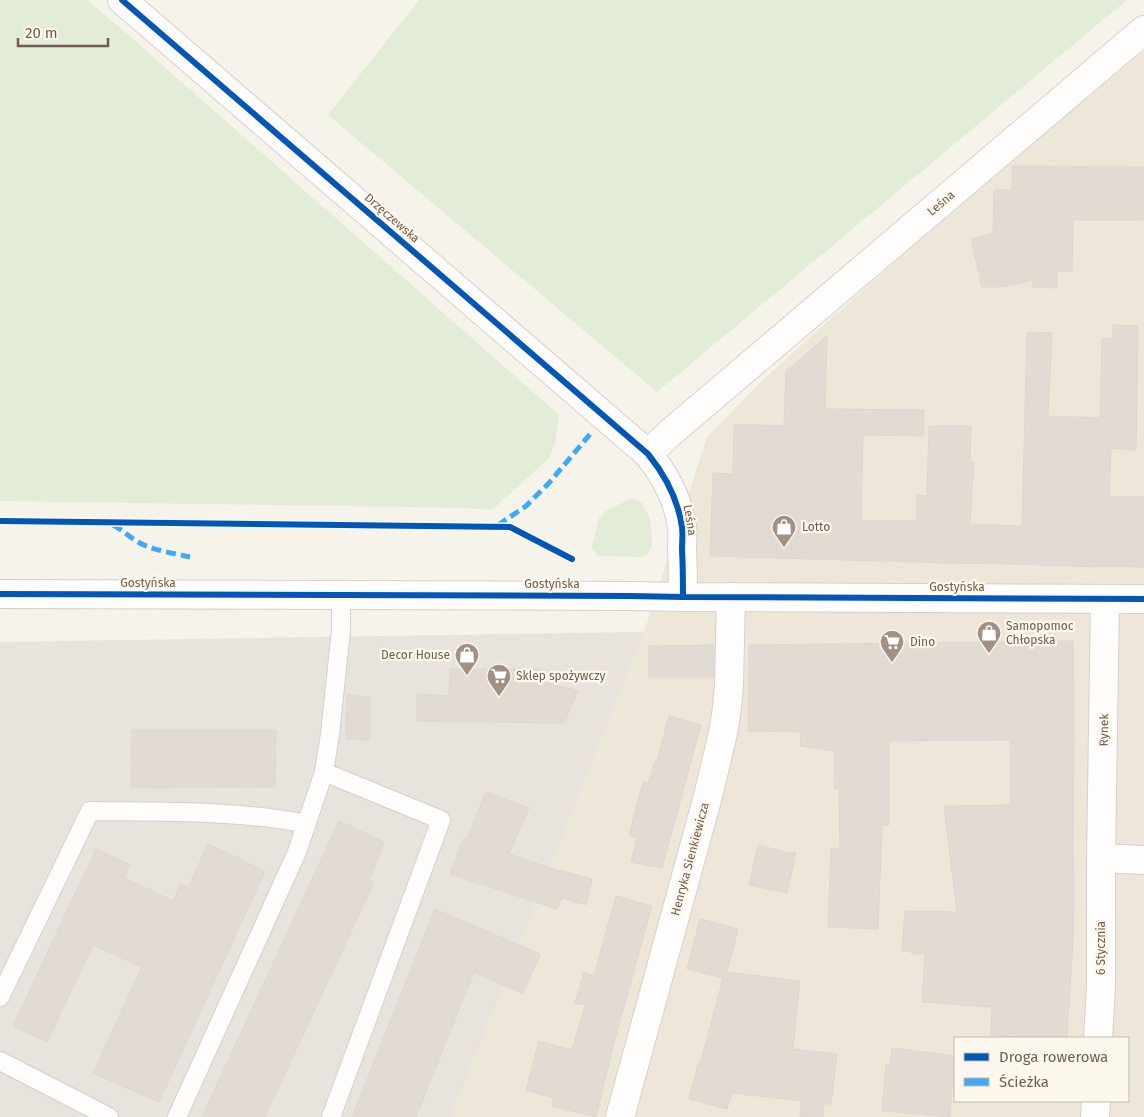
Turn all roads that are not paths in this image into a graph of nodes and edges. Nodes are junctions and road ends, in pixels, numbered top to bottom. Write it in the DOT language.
graph roads {
  1 [pos="122,0"];
  2 [pos="1144,30"];
  3 [pos="648,454"];
  4 [pos="0,594"];
  5 [pos="341,595"];
  6 [pos="683,597"];
  7 [pos="731,597"];
  8 [pos="1105,599"];
  9 [pos="1144,599"];
  10 [pos="324,772"];
  11 [pos="307,824"];
  12 [pos="1102,858"];
  13 [pos="1144,860"];
  14 [pos="1,993"];
  15 [pos="1098,1037"];
  16 [pos="0,1061"];
  17 [pos="1096,1102"];
  18 [pos="109,1117"];
  19 [pos="177,1117"];
  20 [pos="331,1117"];
  21 [pos="620,1117"];
  22 [pos="1095,1117"];
  1 -- 3 [label="street, Drzęczewska"];
  2 -- 3 [label="street, Leśna"];
  3 -- 6 [label="street, Leśna"];
  4 -- 5 [label="street, Gostyńska"];
  5 -- 6 [label="street, Gostyńska"];
  5 -- 10 [label="lane"];
  6 -- 7 [label="street, Gostyńska"];
  7 -- 8 [label="street, Gostyńska"];
  7 -- 21 [label="street, Henryka Sienkiewicza"];
  8 -- 9 [label="street"];
  8 -- 12 [label="street, Rynek"];
  10 -- 11 [label="lane"];
  10 -- 20 [label="lane"];
  11 -- 14 [label="lane"];
  11 -- 19 [label="lane"];
  12 -- 13 [label="street"];
  12 -- 15 [label="street, 6 Stycznia"];
  16 -- 18 [label="lane"];
  17 -- 22 [label="street"];
}
